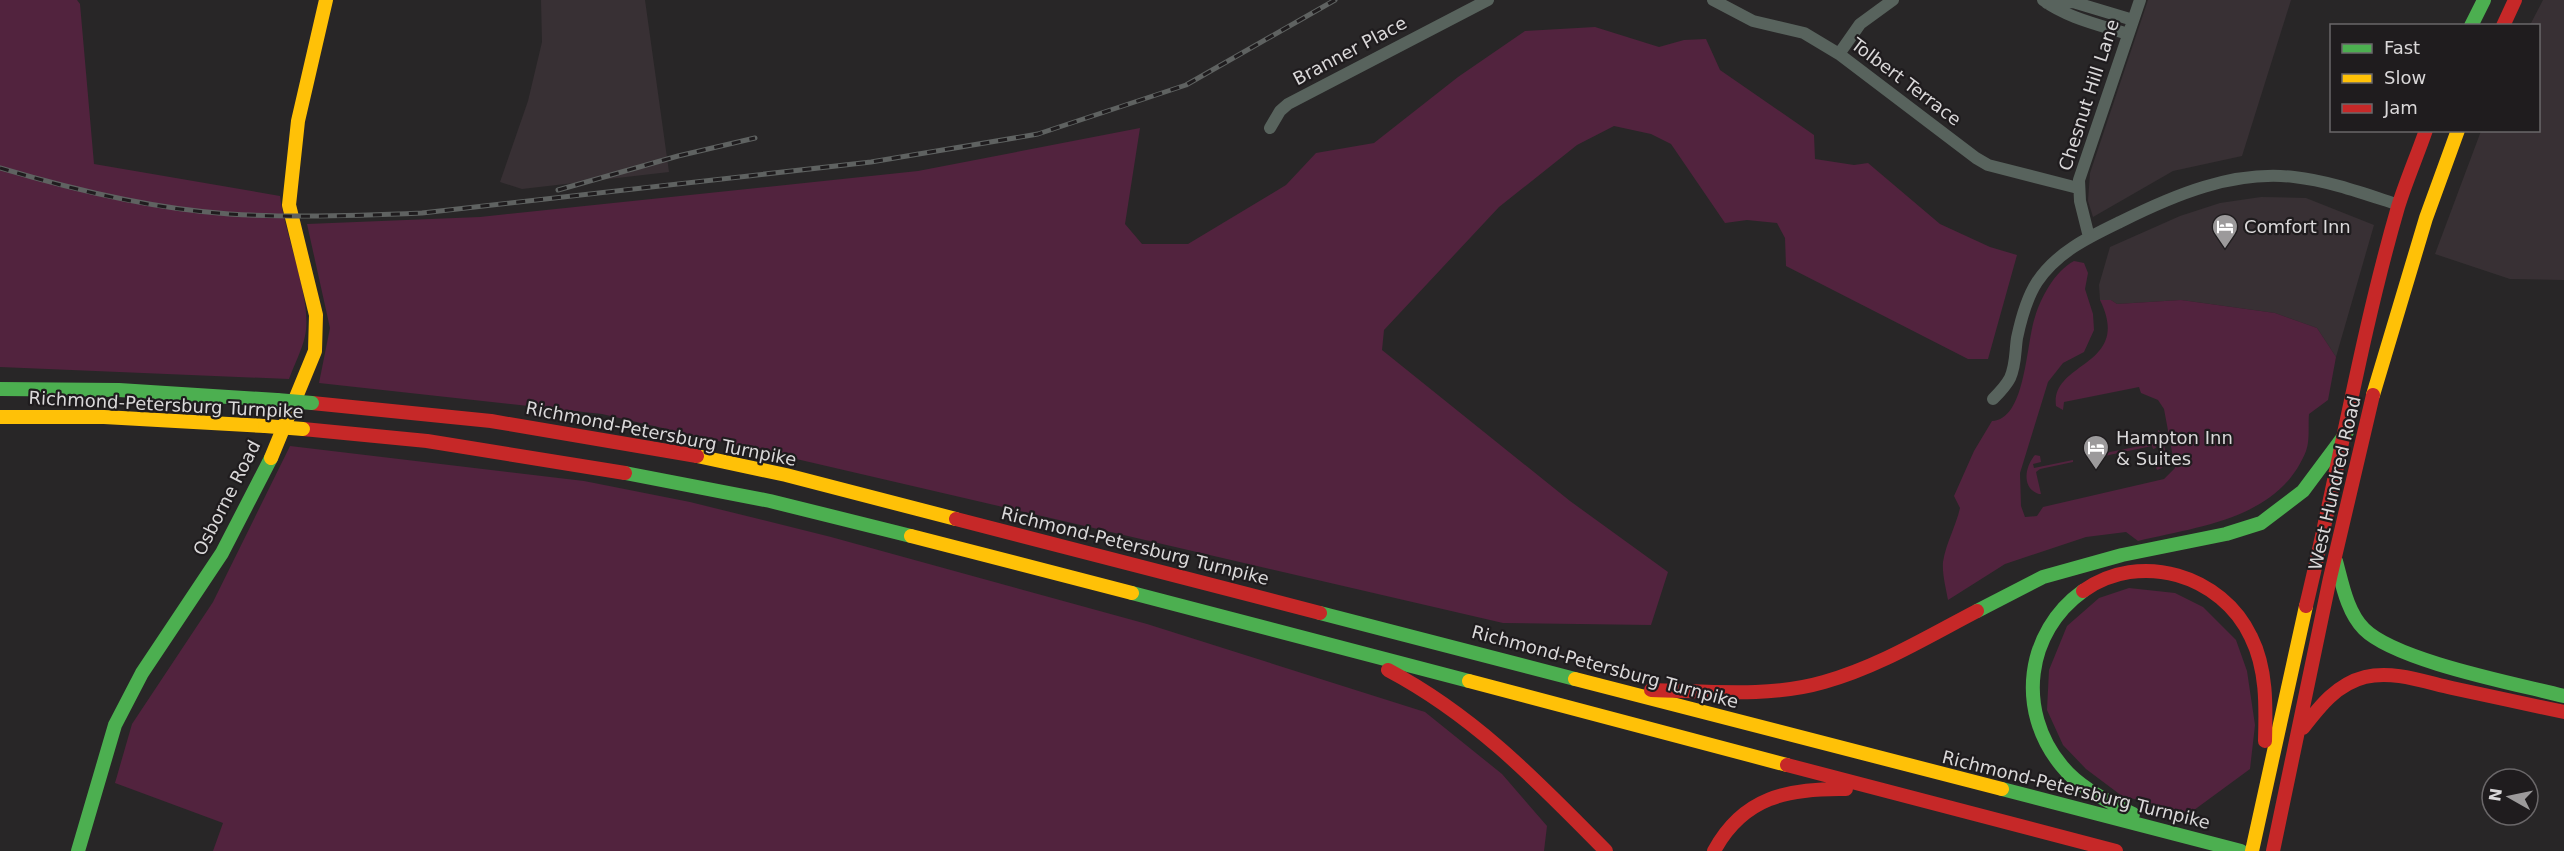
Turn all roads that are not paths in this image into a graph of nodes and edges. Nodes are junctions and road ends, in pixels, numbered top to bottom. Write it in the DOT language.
graph roads {
  1 [pos="326,0"];
  2 [pos="1488,0"];
  3 [pos="1713,0"];
  4 [pos="1893,0"];
  5 [pos="2140,0"];
  6 [pos="2484,0"];
  7 [pos="2515,0"];
  8 [pos="2045,2"];
  9 [pos="2133,20"];
  10 [pos="2472,24"];
  11 [pos="2504,24"];
  12 [pos="2128,34"];
  13 [pos="1839,54"];
  14 [pos="1270,128"];
  15 [pos="2425,132"];
  16 [pos="2457,132"];
  17 [pos="2412,166"];
  18 [pos="2078,188"];
  19 [pos="2428,209"];
  20 [pos="2406,216"];
  21 [pos="2089,237"];
  22 [pos="2415,248"];
  23 [pos="0,389"];
  24 [pos="1993,399"];
  25 [pos="0,417"];
  26 [pos="2347,432"];
  27 [pos="2336,560"];
  28 [pos="1346,650"];
  29 [pos="1628,692"];
  30 [pos="2564,696"];
  31 [pos="2564,712"];
  32 [pos="2298,734"];
  33 [pos="1894,792"];
  34 [pos="2256,831"];
  35 [pos="2166,832"];
  36 [pos="78,851"];
  37 [pos="1606,851"];
  38 [pos="1714,851"];
  39 [pos="2116,851"];
  40 [pos="2241,851"];
  41 [pos="2252,851"];
  42 [pos="2273,851"];
  1 -- 36 [label="main road, Osborne Road"];
  2 -- 14 [label="street, Branner Place"];
  3 -- 13 [label="street, Tolbert Terrace"];
  4 -- 13 [label="street"];
  5 -- 9 [label="street, Chesnut Hill Lane"];
  6 -- 10 [label="main road"];
  7 -- 11 [label="main road"];
  8 -- 9 [label="street"];
  8 -- 12 [label="street"];
  9 -- 12 [label="street, Chesnut Hill Lane"];
  12 -- 18 [label="street, Chesnut Hill Lane"];
  13 -- 18 [label="street, Tolbert Terrace"];
  15 -- 17 [label="main road, West Hundred Road"];
  16 -- 19 [label="main road, West Hundred Road"];
  17 -- 19 [label="main road"];
  17 -- 20 [label="main road, West Hundred Road"];
  18 -- 21 [label="street, Chesnut Hill Lane"];
  19 -- 22 [label="main road, West Hundred Road"];
  20 -- 21 [label="street"];
  20 -- 22 [label="main road"];
  20 -- 26 [label="main road, West Hundred Road"];
  21 -- 24 [label="street"];
  22 -- 27 [label="main road, West Hundred Road"];
  23 -- 29 [label="main road, Richmond-Petersburg Turnpike, bridge"];
  25 -- 28 [label="main road, Richmond-Petersburg Turnpike, bridge"];
  26 -- 29 [label="main road"];
  26 -- 34 [label="main road, West Hundred Road"];
  27 -- 30 [label="main road"];
  27 -- 32 [label="main road, West Hundred Road"];
  28 -- 33 [label="main road, Richmond-Petersburg Turnpike"];
  28 -- 37 [label="main road"];
  29 -- 35 [label="main road, Richmond-Petersburg Turnpike"];
  31 -- 32 [label="main road"];
  32 -- 42 [label="main road, West Hundred Road"];
  33 -- 38 [label="main road"];
  33 -- 39 [label="main road, Richmond-Petersburg Turnpike"];
  34 -- 35 [label="main road"];
  34 -- 41 [label="main road, West Hundred Road"];
  35 -- 40 [label="main road, Richmond-Petersburg Turnpike"];
}
